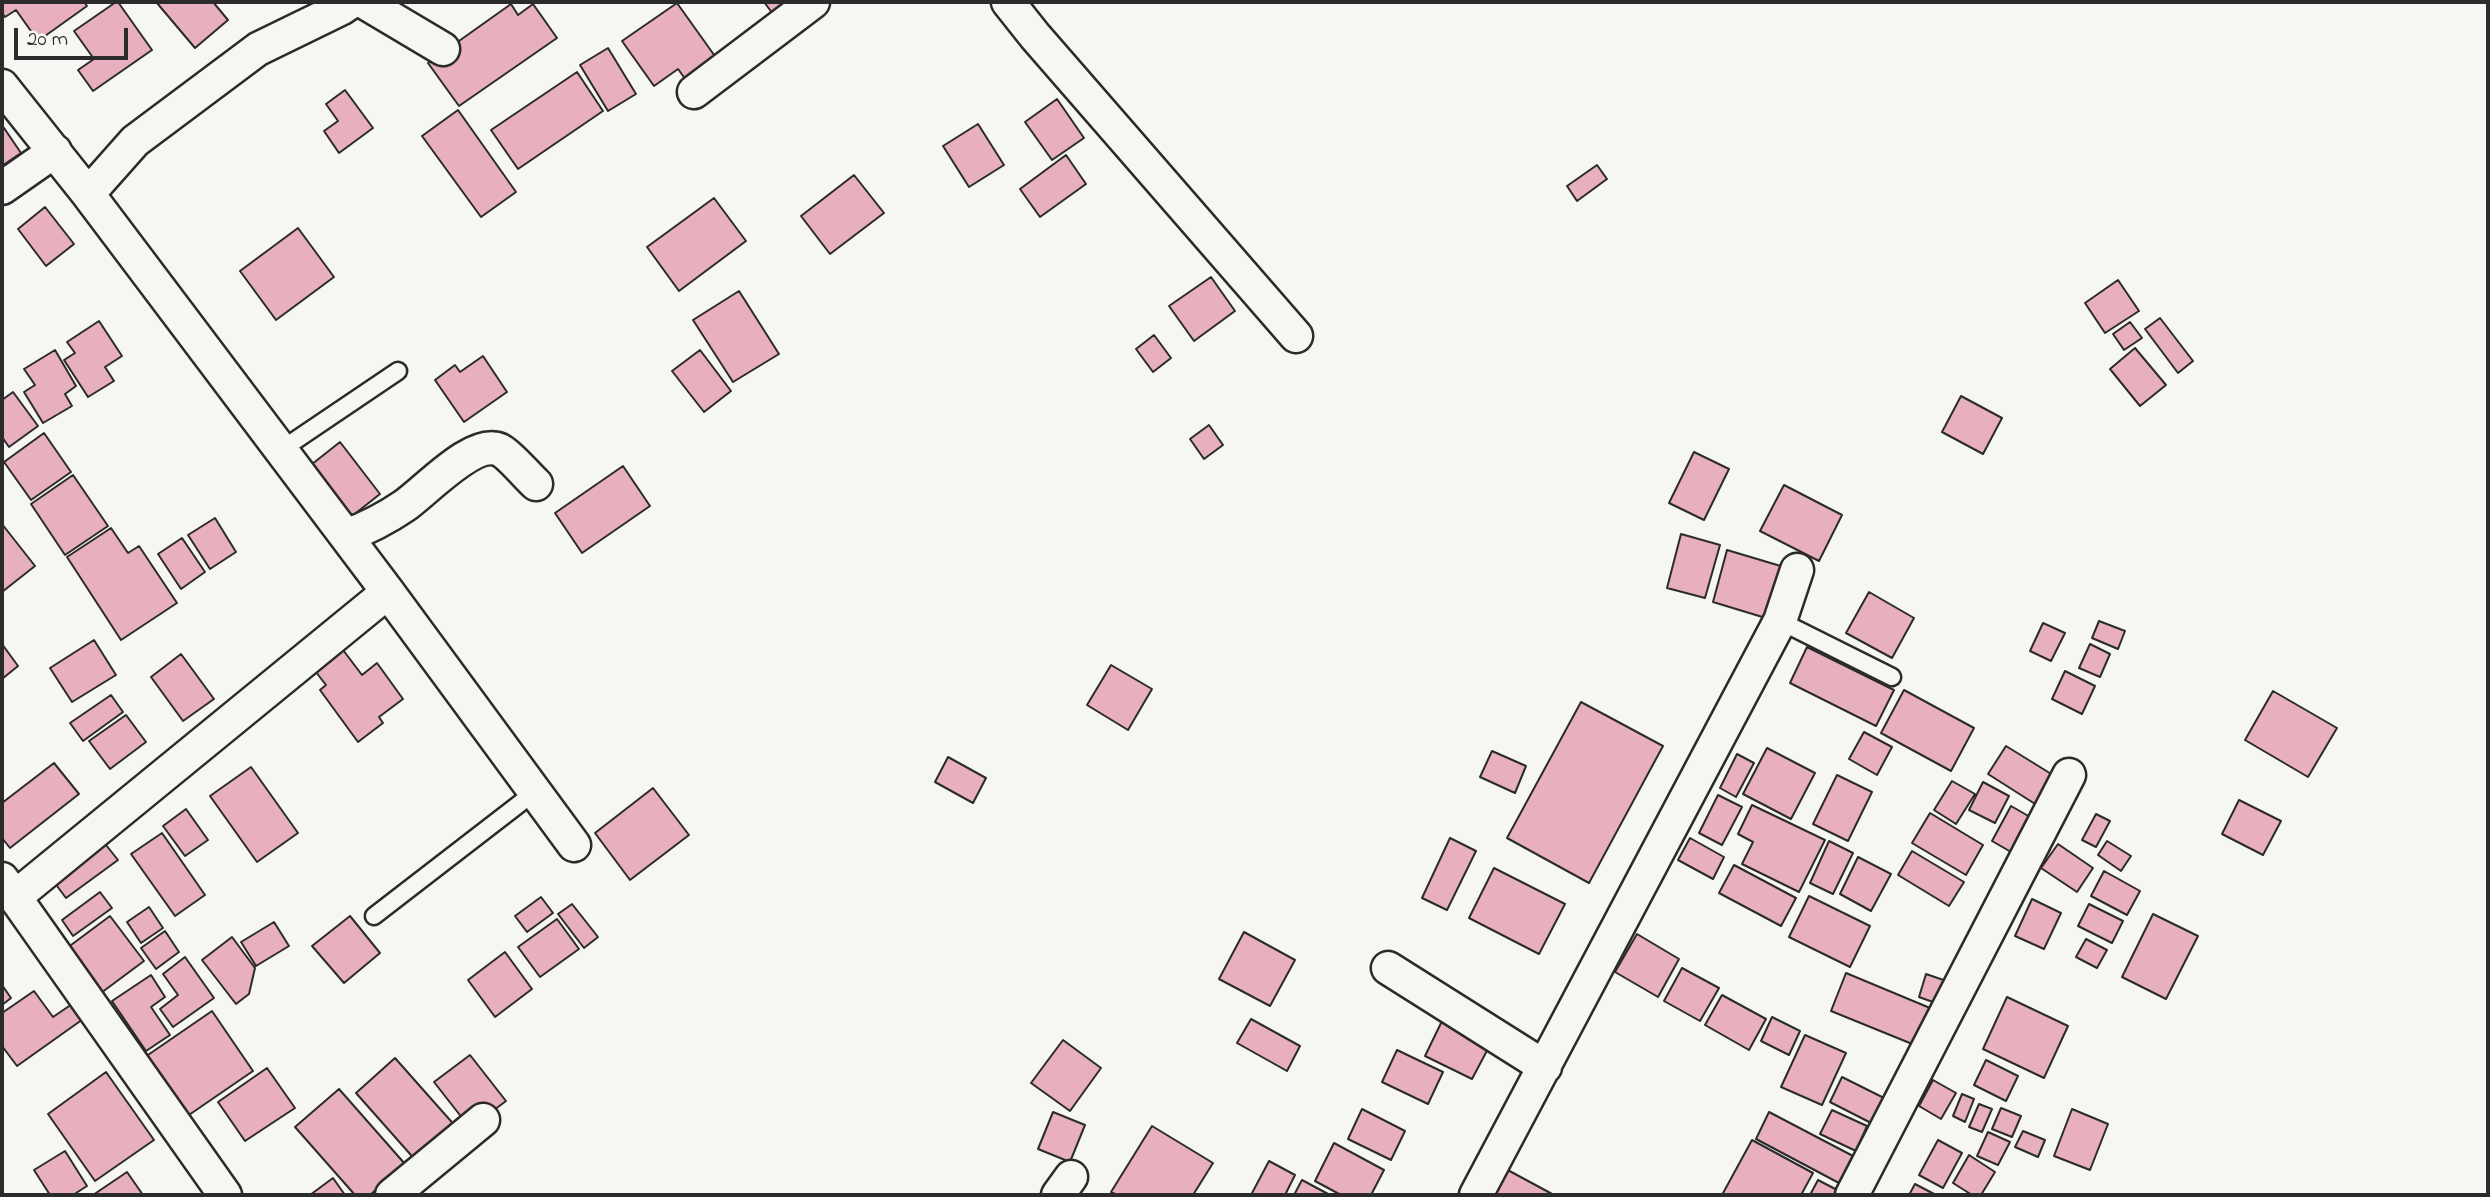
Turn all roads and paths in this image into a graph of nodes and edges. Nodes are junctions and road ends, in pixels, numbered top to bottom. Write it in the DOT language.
graph roads {
  1 [pos="351,2"];
  2 [pos="364,2"];
  3 [pos="813,2"];
  4 [pos="1009,2"];
  5 [pos="443,49"];
  6 [pos="2,86"];
  7 [pos="694,92"];
  8 [pos="55,151"];
  9 [pos="2,188"];
  10 [pos="88,194"];
  11 [pos="1296,337"];
  12 [pos="398,371"];
  13 [pos="281,450"];
  14 [pos="536,484"];
  15 [pos="346,536"];
  16 [pos="1797,570"];
  17 [pos="388,593"];
  18 [pos="1780,621"];
  19 [pos="1892,677"];
  20 [pos="2069,775"];
  21 [pos="536,791"];
  22 [pos="574,845"];
  23 [pos="8,888"];
  24 [pos="374,916"];
  25 [pos="1388,968"];
  26 [pos="1545,1067"];
  27 [pos="484,1120"];
  28 [pos="225,1195"];
  29 [pos="392,1195"];
  30 [pos="1476,1195"];
  31 [pos="1852,1195"];
  1 -- 10 [label="street"];
  2 -- 5 [label="street"];
  3 -- 7 [label="street"];
  4 -- 11 [label="street"];
  6 -- 8 [label="street"];
  8 -- 9 [label="street"];
  8 -- 10 [label="street"];
  10 -- 13 [label="street"];
  12 -- 13 [label="lane"];
  13 -- 15 [label="street"];
  14 -- 15 [label="street"];
  15 -- 17 [label="street"];
  16 -- 18 [label="street"];
  17 -- 21 [label="street"];
  17 -- 23 [label="street"];
  18 -- 19 [label="lane"];
  18 -- 26 [label="street"];
  20 -- 31 [label="street"];
  21 -- 22 [label="street"];
  21 -- 24 [label="lane"];
  23 -- 28 [label="street"];
  25 -- 26 [label="street"];
  26 -- 30 [label="street"];
  27 -- 29 [label="street"];
}
